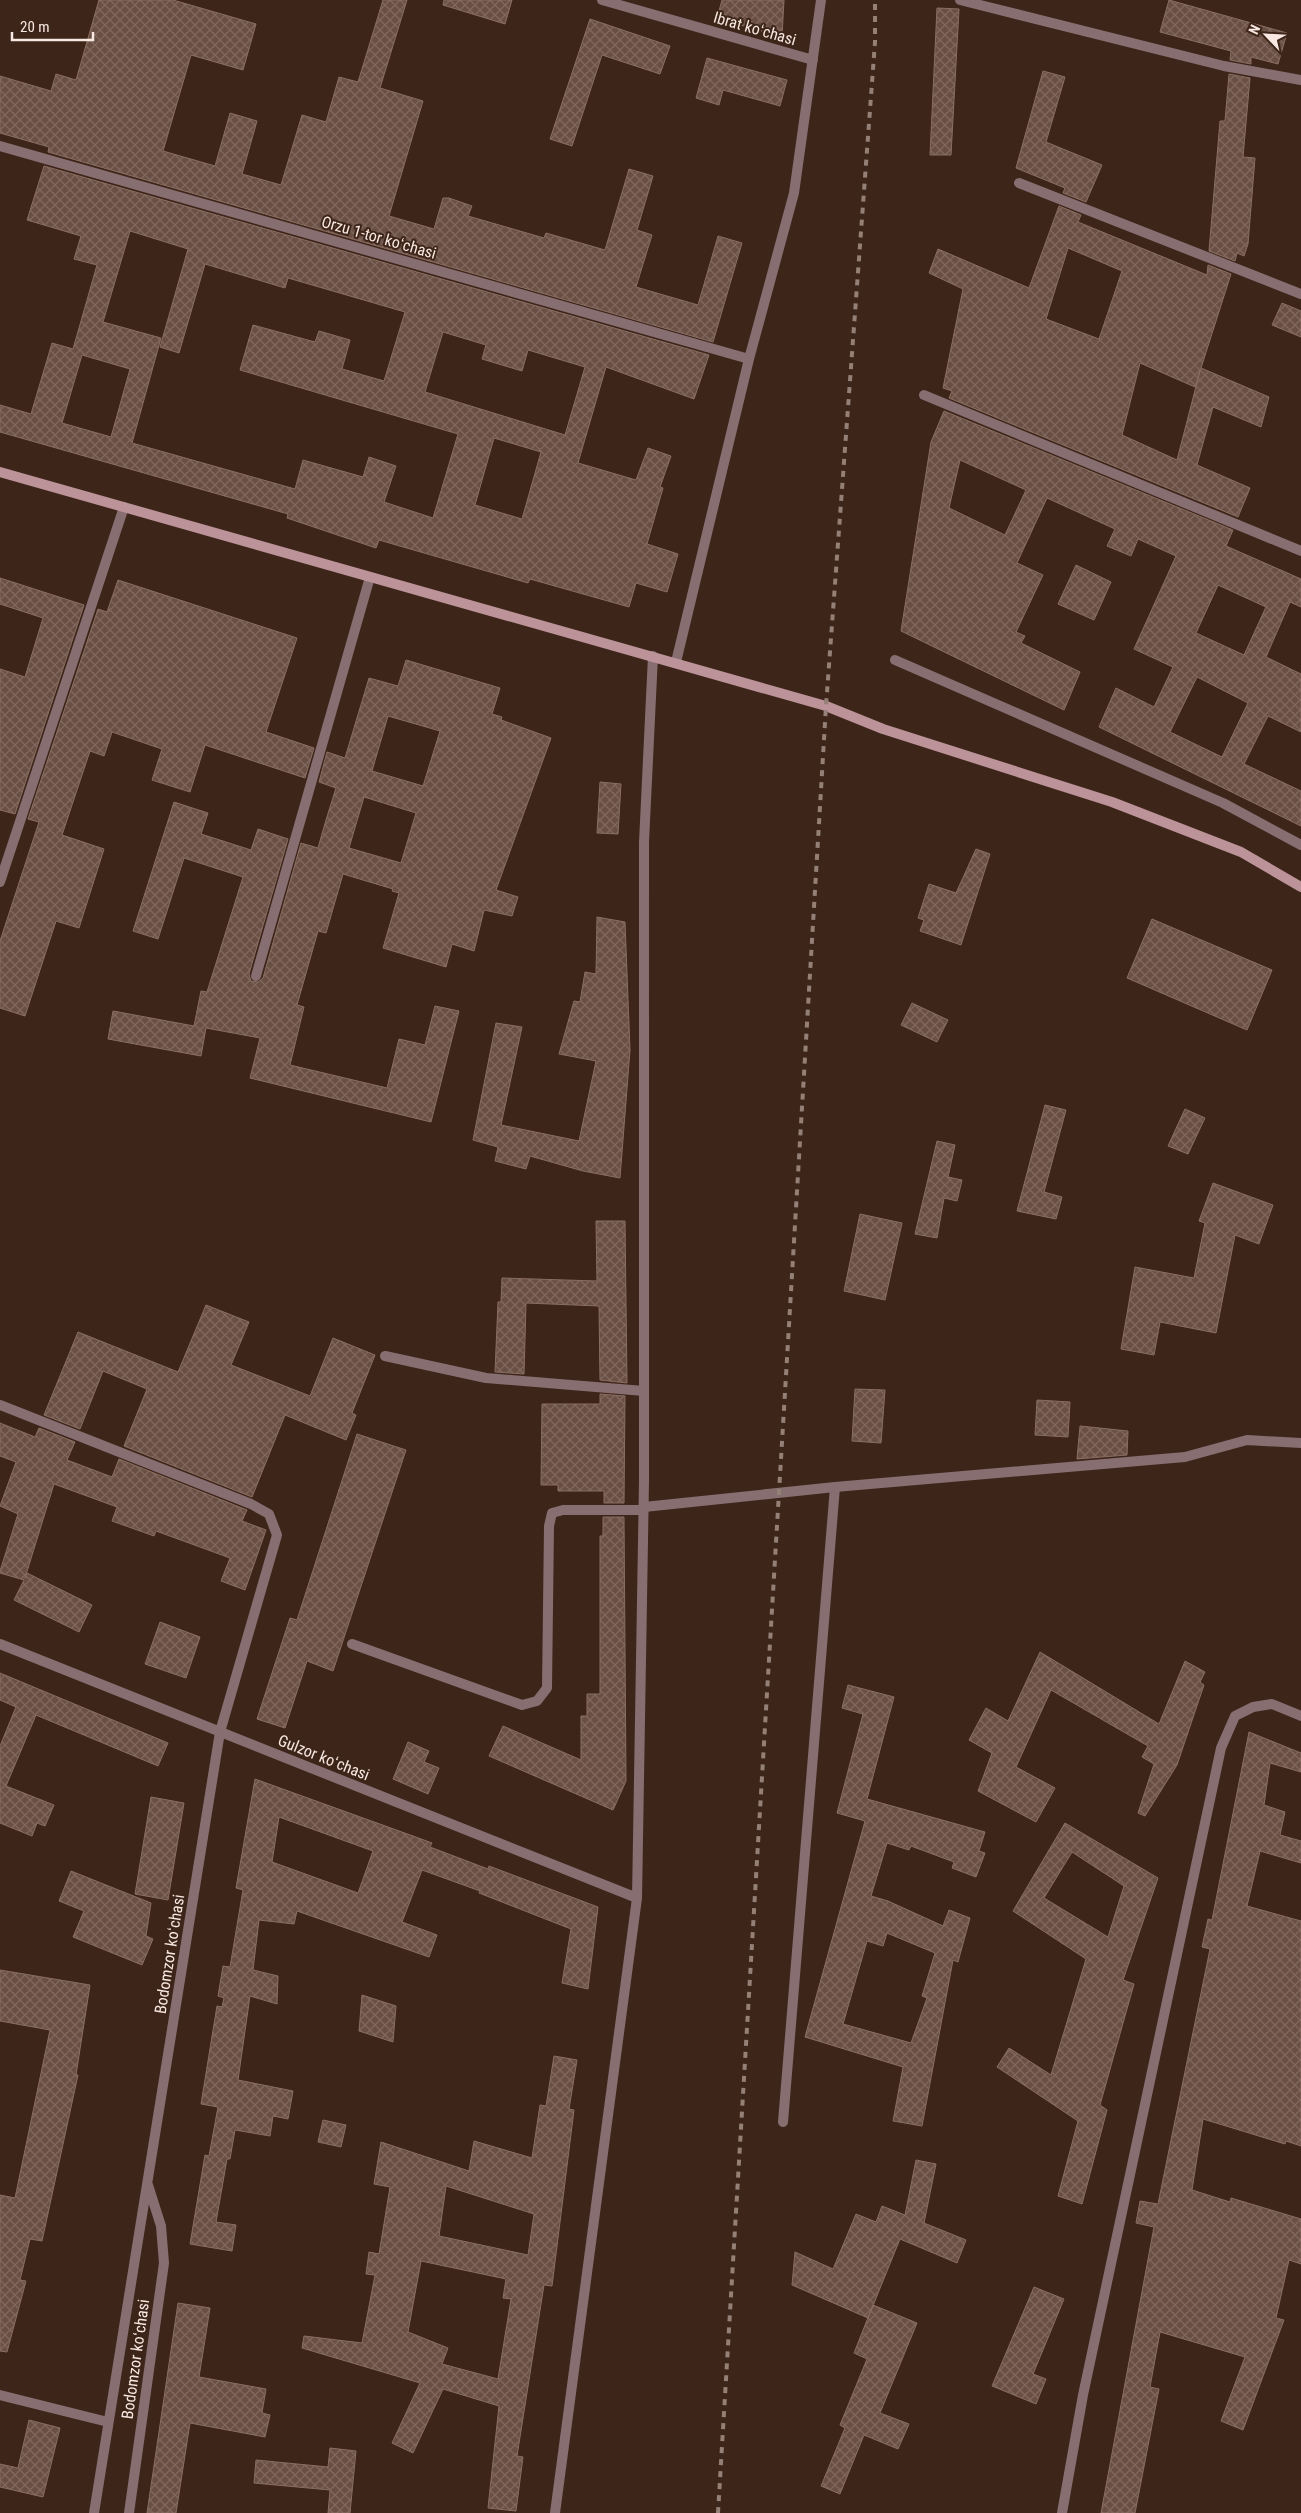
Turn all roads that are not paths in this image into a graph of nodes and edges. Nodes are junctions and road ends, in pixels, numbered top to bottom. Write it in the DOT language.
graph roads {
  1 [pos="602,0"];
  2 [pos="821,0"];
  3 [pos="960,0"];
  4 [pos="813,60"];
  5 [pos="1301,80"];
  6 [pos="0,146"];
  7 [pos="1019,183"];
  8 [pos="1301,294"];
  9 [pos="749,359"];
  10 [pos="924,395"];
  11 [pos="0,472"];
  12 [pos="124,507"];
  13 [pos="1301,551"];
  14 [pos="370,577"];
  15 [pos="653,656"];
  16 [pos="895,660"];
  17 [pos="676,662"];
  18 [pos="1301,845"];
  19 [pos="0,882"];
  20 [pos="1301,887"];
  21 [pos="256,976"];
  22 [pos="385,1356"];
  23 [pos="644,1391"];
  24 [pos="0,1405"];
  25 [pos="1301,1443"];
  26 [pos="835,1487"];
  27 [pos="644,1508"];
  28 [pos="0,1644"];
  29 [pos="352,1644"];
  30 [pos="1301,1716"];
  31 [pos="220,1732"];
  32 [pos="637,1898"];
  33 [pos="783,2122"];
  34 [pos="147,2181"];
  35 [pos="0,2395"];
  36 [pos="108,2422"];
  37 [pos="94,2513"];
  38 [pos="129,2513"];
  39 [pos="555,2513"];
  40 [pos="1062,2513"];
  1 -- 4 [label="street, Ibrat koʻchasi"];
  2 -- 4 [label="street"];
  3 -- 5 [label="street"];
  4 -- 9 [label="street"];
  6 -- 9 [label="street, Orzu 1-tor koʻchasi"];
  7 -- 8 [label="street"];
  9 -- 17 [label="street"];
  10 -- 13 [label="street"];
  11 -- 12 [label="main road"];
  12 -- 14 [label="main road"];
  12 -- 19 [label="street"];
  14 -- 15 [label="main road"];
  14 -- 21 [label="street"];
  15 -- 17 [label="main road"];
  15 -- 23 [label="street"];
  16 -- 18 [label="street"];
  17 -- 20 [label="main road"];
  22 -- 23 [label="street"];
  23 -- 27 [label="street"];
  24 -- 31 [label="street, Bodomzor koʻchasi"];
  25 -- 26 [label="street"];
  26 -- 27 [label="street"];
  26 -- 33 [label="street"];
  27 -- 29 [label="street"];
  27 -- 32 [label="street"];
  28 -- 31 [label="street, Gulzor koʻchasi"];
  30 -- 40 [label="street"];
  31 -- 32 [label="street, Gulzor koʻchasi"];
  31 -- 34 [label="street, Bodomzor koʻchasi"];
  32 -- 39 [label="street"];
  34 -- 36 [label="street, Bodomzor koʻchasi"];
  34 -- 38 [label="street, Bodomzor koʻchasi"];
  35 -- 36 [label="street"];
  36 -- 37 [label="street, Bodomzor koʻchasi"];
}
